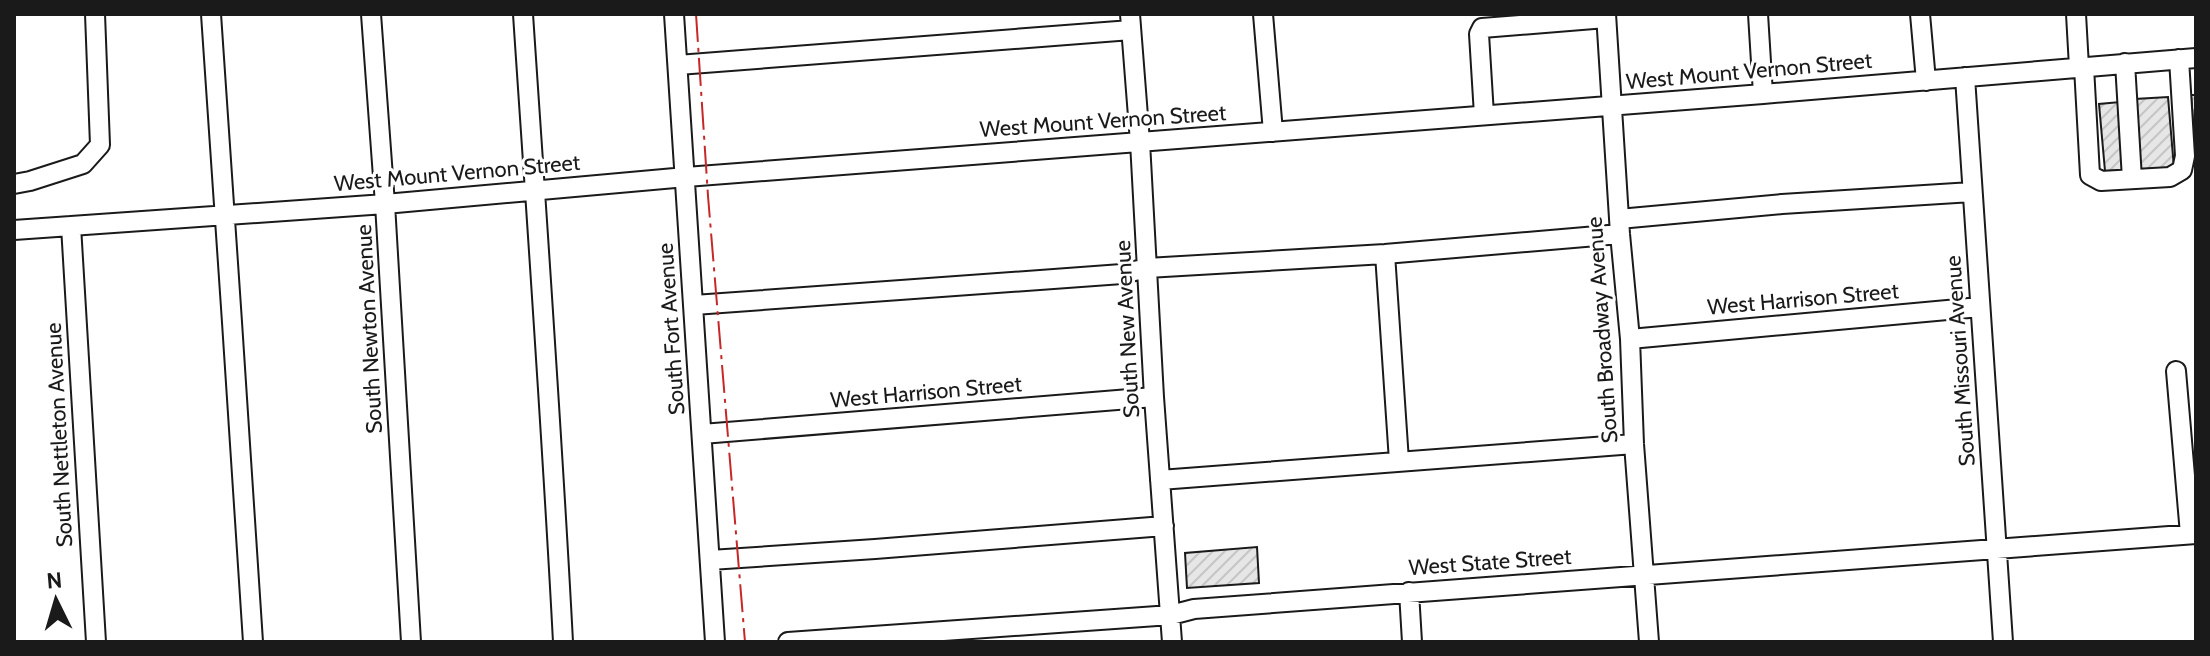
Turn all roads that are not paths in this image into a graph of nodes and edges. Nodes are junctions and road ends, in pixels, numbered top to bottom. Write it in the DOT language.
graph roads {
  1 [pos="95,14"];
  2 [pos="211,14"];
  3 [pos="371,14"];
  4 [pos="523,14"];
  5 [pos="674,14"];
  6 [pos="1263,14"];
  7 [pos="1758,14"];
  8 [pos="1920,14"];
  9 [pos="2076,14"];
  10 [pos="1606,16"];
  11 [pos="1131,22"];
  12 [pos="2188,58"];
  13 [pos="2125,63"];
  14 [pos="678,65"];
  15 [pos="2082,67"];
  16 [pos="1965,77"];
  17 [pos="1926,81"];
  18 [pos="1763,94"];
  19 [pos="1613,106"];
  20 [pos="1484,115"];
  21 [pos="1273,132"];
  22 [pos="1140,142"];
  23 [pos="686,177"];
  24 [pos="2132,179"];
  25 [pos="14,184"];
  26 [pos="534,191"];
  27 [pos="1972,192"];
  28 [pos="385,204"];
  29 [pos="226,215"];
  30 [pos="71,226"];
  31 [pos="1620,226"];
  32 [pos="14,230"];
  33 [pos="1385,254"];
  34 [pos="1147,268"];
  35 [pos="694,305"];
  36 [pos="1980,307"];
  37 [pos="1630,339"];
  38 [pos="2176,371"];
  39 [pos="1154,397"];
  40 [pos="702,434"];
  41 [pos="1634,444"];
  42 [pos="2190,451"];
  43 [pos="1399,461"];
  44 [pos="1160,480"];
  45 [pos="1164,526"];
  46 [pos="2193,534"];
  47 [pos="1997,549"];
  48 [pos="710,560"];
  49 [pos="1644,574"];
  50 [pos="1409,592"];
  51 [pos="1171,615"];
  52 [pos="1040,633"];
  53 [pos="940,637"];
  54 [pos="96,642"];
  55 [pos="253,642"];
  56 [pos="411,642"];
  57 [pos="563,642"];
  58 [pos="715,642"];
  59 [pos="788,642"];
  60 [pos="1172,642"];
  61 [pos="1412,642"];
  62 [pos="1649,642"];
  63 [pos="2003,642"];
  1 -- 25 [label="street"];
  2 -- 29 [label="street"];
  3 -- 28 [label="street, South Newton Avenue"];
  4 -- 26 [label="street"];
  5 -- 14 [label="street, South Fort Avenue"];
  6 -- 21 [label="street"];
  7 -- 18 [label="street"];
  8 -- 17 [label="street"];
  9 -- 15 [label="street"];
  10 -- 19 [label="street, South Broadway Avenue"];
  10 -- 20 [label="street"];
  11 -- 14 [label="street"];
  11 -- 22 [label="street, South New Avenue"];
  12 -- 13 [label="street, West Mount Vernon Street"];
  12 -- 24 [label="street"];
  13 -- 15 [label="street, West Mount Vernon Street"];
  13 -- 24 [label="street"];
  14 -- 23 [label="street, South Fort Avenue"];
  15 -- 16 [label="street, West Mount Vernon Street"];
  15 -- 24 [label="street"];
  16 -- 17 [label="street, West Mount Vernon Street"];
  16 -- 27 [label="street, South Missouri Avenue"];
  17 -- 18 [label="street, West Mount Vernon Street"];
  18 -- 19 [label="street, West Mount Vernon Street"];
  19 -- 20 [label="street, West Mount Vernon Street"];
  19 -- 31 [label="street, South Broadway Avenue"];
  20 -- 21 [label="street, West Mount Vernon Street"];
  21 -- 22 [label="street, West Mount Vernon Street"];
  22 -- 23 [label="street, West Mount Vernon Street"];
  22 -- 34 [label="street, South New Avenue"];
  23 -- 26 [label="street, West Mount Vernon Street"];
  23 -- 35 [label="street, South Fort Avenue"];
  26 -- 28 [label="street, West Mount Vernon Street"];
  26 -- 57 [label="street"];
  27 -- 31 [label="street"];
  27 -- 36 [label="street, South Missouri Avenue"];
  28 -- 29 [label="street, West Mount Vernon Street"];
  28 -- 56 [label="street, South Newton Avenue"];
  29 -- 30 [label="street, West Mount Vernon Street"];
  29 -- 55 [label="street"];
  30 -- 32 [label="street, West Mount Vernon Street"];
  30 -- 54 [label="street, South Nettleton Avenue"];
  31 -- 33 [label="street"];
  31 -- 37 [label="street, South Broadway Avenue"];
  33 -- 34 [label="street"];
  33 -- 43 [label="street"];
  34 -- 35 [label="street"];
  34 -- 39 [label="street, South New Avenue"];
  35 -- 40 [label="street, South Fort Avenue"];
  36 -- 37 [label="street, West Harrison Street"];
  36 -- 47 [label="street, South Missouri Avenue"];
  37 -- 41 [label="street, South Broadway Avenue"];
  38 -- 42 [label="street"];
  39 -- 40 [label="street, West Harrison Street"];
  39 -- 44 [label="street, South New Avenue"];
  40 -- 48 [label="street, South Fort Avenue"];
  41 -- 43 [label="street"];
  41 -- 49 [label="street, South Broadway Avenue"];
  42 -- 46 [label="street"];
  43 -- 44 [label="street"];
  44 -- 45 [label="street, South New Avenue"];
  45 -- 48 [label="street"];
  45 -- 51 [label="street, South New Avenue"];
  46 -- 47 [label="street, West State Street"];
  47 -- 49 [label="street, West State Street"];
  47 -- 63 [label="street, South Missouri Avenue"];
  48 -- 58 [label="street, South Fort Avenue"];
  49 -- 50 [label="street, West State Street"];
  49 -- 62 [label="street, South Broadway Avenue"];
  50 -- 51 [label="street, West State Street"];
  50 -- 61 [label="street"];
  51 -- 52 [label="street, West State Street"];
  51 -- 60 [label="street, South New Avenue"];
  52 -- 53 [label="street, West State Street"];
  53 -- 59 [label="street, West State Street"];
}
